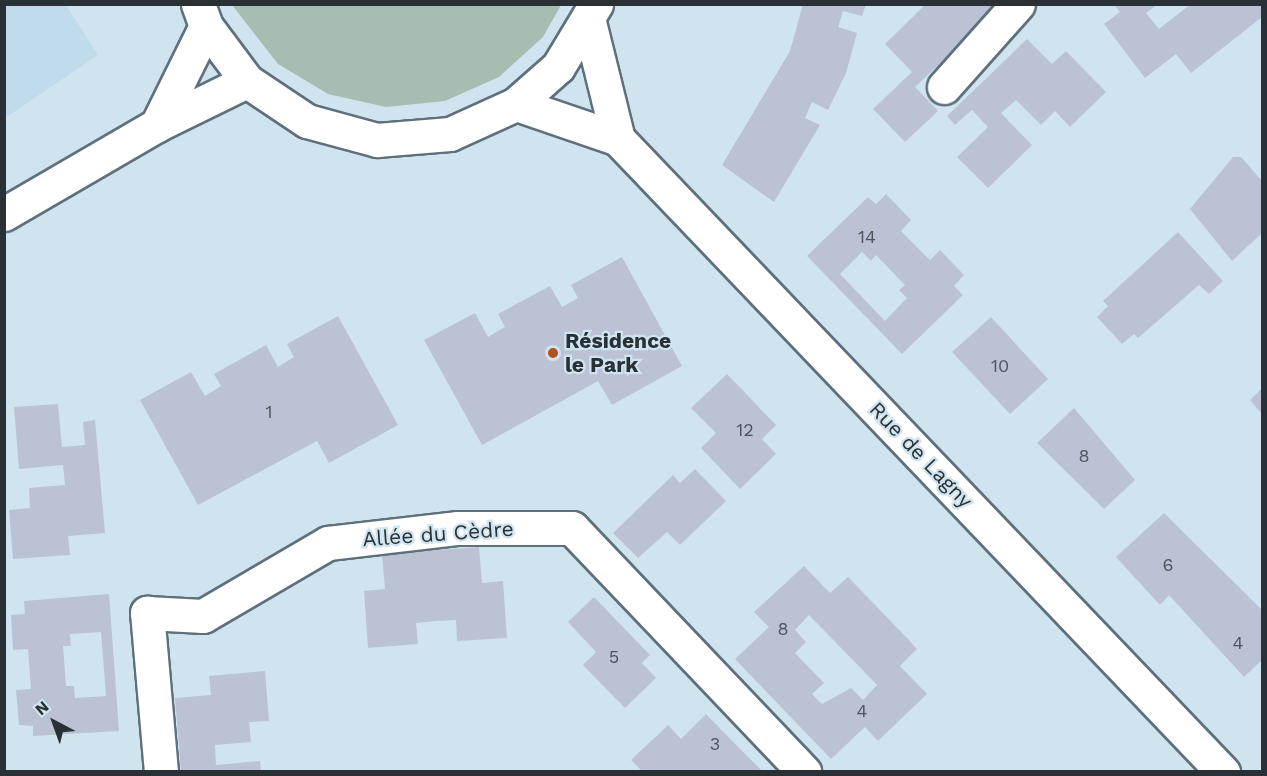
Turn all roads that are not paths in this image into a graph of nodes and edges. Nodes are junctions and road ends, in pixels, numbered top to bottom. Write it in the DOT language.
graph roads {
  1 [pos="1018,4"];
  2 [pos="592,13"];
  3 [pos="202,15"];
  4 [pos="247,81"];
  5 [pos="944,87"];
  6 [pos="516,104"];
  7 [pos="157,125"];
  8 [pos="618,139"];
  9 [pos="4,214"];
  10 [pos="161,771"];
  11 [pos="804,771"];
  12 [pos="1223,771"];
  1 -- 5 [label="main road"];
  2 -- 6 [label="main road"];
  2 -- 8 [label="main road, Rue de Lagny"];
  3 -- 4 [label="main road"];
  3 -- 7 [label="main road"];
  4 -- 6 [label="main road"];
  4 -- 7 [label="main road"];
  6 -- 8 [label="main road, Rue de Lagny"];
  7 -- 9 [label="main road"];
  8 -- 12 [label="main road, Rue de Lagny"];
  10 -- 11 [label="main road, Allée du Cèdre"];
}
